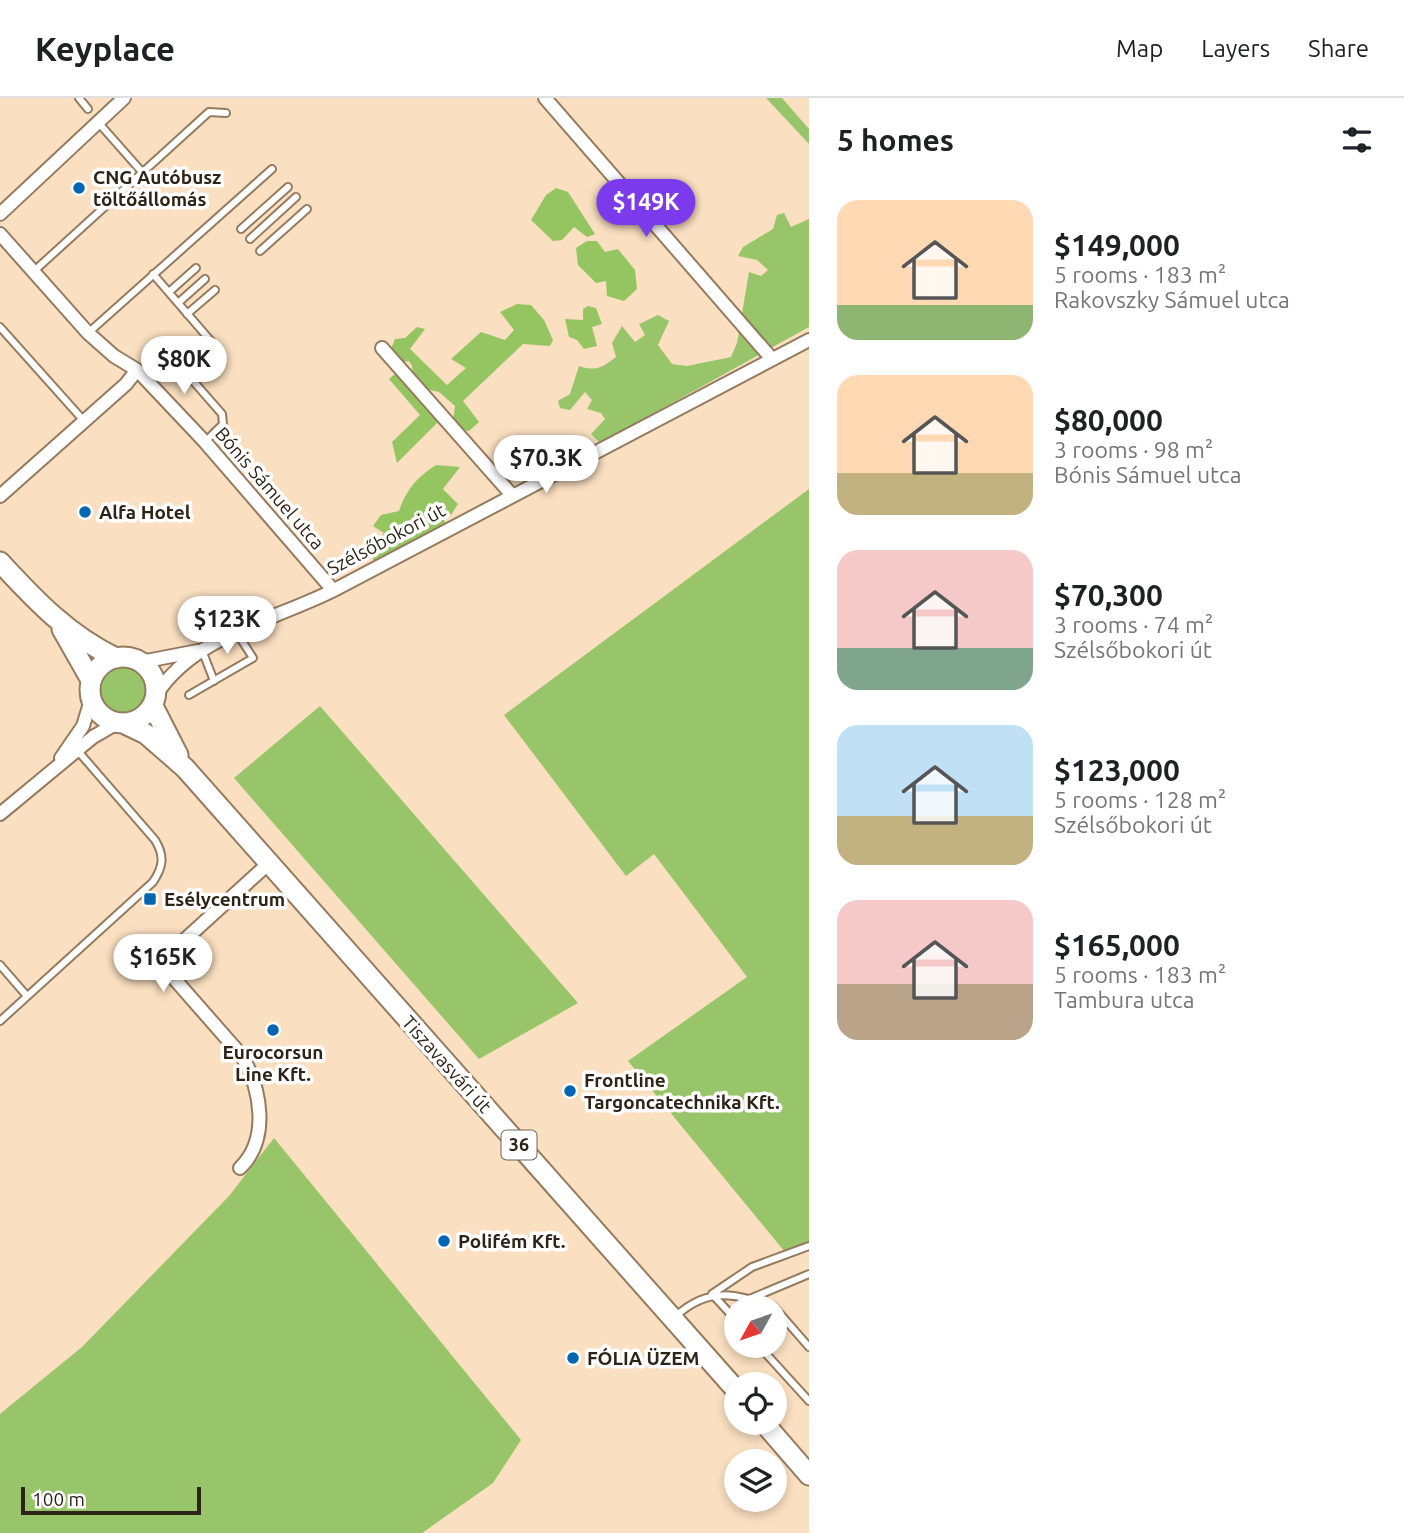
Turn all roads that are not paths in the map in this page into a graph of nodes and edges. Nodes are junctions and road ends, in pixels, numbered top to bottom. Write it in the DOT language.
graph roads {
  1 [pos="79,98"];
  2 [pos="124,98"];
  3 [pos="545,98"];
  4 [pos="88,109"];
  5 [pos="226,113"];
  6 [pos="96,121"];
  7 [pos="272,169"];
  8 [pos="142,172"];
  9 [pos="288,187"];
  10 [pos="296,197"];
  11 [pos="307,209"];
  12 [pos="0,214"];
  13 [pos="241,229"];
  14 [pos="0,234"];
  15 [pos="250,239"];
  16 [pos="260,251"];
  17 [pos="196,268"];
  18 [pos="33,272"];
  19 [pos="153,274"];
  20 [pos="205,279"];
  21 [pos="215,290"];
  22 [pos="169,292"];
  23 [pos="178,303"];
  24 [pos="187,314"];
  25 [pos="0,327"];
  26 [pos="88,333"];
  27 [pos="809,340"];
  28 [pos="216,347"];
  29 [pos="382,348"];
  30 [pos="166,350"];
  31 [pos="772,359"];
  32 [pos="136,370"];
  33 [pos="84,421"];
  34 [pos="205,442"];
  35 [pos="511,494"];
  36 [pos="0,496"];
  37 [pos="0,562"];
  38 [pos="332,590"];
  39 [pos="55,619"];
  40 [pos="237,633"];
  41 [pos="202,650"];
  42 [pos="116,657"];
  43 [pos="141,662"];
  44 [pos="91,680"];
  45 [pos="214,681"];
  46 [pos="189,695"];
  47 [pos="91,700"];
  48 [pos="154,701"];
  49 [pos="121,724"];
  50 [pos="78,746"];
  51 [pos="185,768"];
  52 [pos="0,814"];
  53 [pos="268,864"];
  54 [pos="0,965"];
  55 [pos="7,973"];
  56 [pos="0,979"];
  57 [pos="27,996"];
  58 [pos="0,1021"];
  59 [pos="240,1168"];
  60 [pos="809,1246"];
  61 [pos="809,1274"];
  62 [pos="712,1294"];
  63 [pos="757,1295"];
  64 [pos="724,1296"];
  65 [pos="724,1307"];
  66 [pos="674,1317"];
  67 [pos="788,1323"];
  68 [pos="809,1347"];
  69 [pos="770,1358"];
  70 [pos="724,1376"];
  71 [pos="809,1401"];
  72 [pos="774,1435"];
  73 [pos="809,1475"];
  1 -- 4 [label="lane"];
  2 -- 6 [label="street"];
  3 -- 31 [label="street"];
  5 -- 8 [label="lane"];
  6 -- 8 [label="lane"];
  6 -- 12 [label="street"];
  7 -- 19 [label="lane"];
  8 -- 18 [label="lane"];
  9 -- 13 [label="lane"];
  10 -- 15 [label="lane"];
  11 -- 16 [label="lane"];
  14 -- 18 [label="street, Bónis Sámuel utca"];
  17 -- 22 [label="lane"];
  18 -- 26 [label="street, Bónis Sámuel utca"];
  19 -- 22 [label="lane"];
  19 -- 26 [label="lane"];
  20 -- 23 [label="lane"];
  21 -- 24 [label="lane"];
  22 -- 23 [label="lane"];
  23 -- 24 [label="lane"];
  24 -- 28 [label="lane"];
  25 -- 33 [label="lane"];
  26 -- 32 [label="street, Bónis Sámuel utca"];
  27 -- 31 [label="street, Szélsőbokori út"];
  29 -- 35 [label="street"];
  30 -- 34 [label="lane"];
  31 -- 35 [label="street, Szélsőbokori út"];
  32 -- 33 [label="street"];
  32 -- 34 [label="street, Bónis Sámuel utca"];
  33 -- 36 [label="street"];
  34 -- 38 [label="street, Bónis Sámuel utca"];
  35 -- 38 [label="street, Szélsőbokori út"];
  37 -- 39 [label="main road"];
  38 -- 40 [label="street, Szélsőbokori út"];
  39 -- 42 [label="main road"];
  39 -- 44 [label="main road"];
  40 -- 41 [label="street, Szélsőbokori út"];
  40 -- 45 [label="lane"];
  41 -- 43 [label="street"];
  41 -- 45 [label="lane"];
  41 -- 48 [label="street"];
  42 -- 43 [label="main road"];
  42 -- 44 [label="main road"];
  43 -- 48 [label="main road, 36"];
  44 -- 47 [label="main road"];
  45 -- 46 [label="lane"];
  47 -- 49 [label="main road, 36"];
  47 -- 50 [label="street"];
  48 -- 49 [label="main road"];
  48 -- 51 [label="main road, 36"];
  49 -- 50 [label="street"];
  49 -- 51 [label="main road, 36"];
  50 -- 52 [label="street"];
  50 -- 57 [label="lane"];
  51 -- 53 [label="main road, Tiszavasvári út / 36"];
  53 -- 59 [label="street"];
  53 -- 66 [label="main road, Tiszavasvári út / 36"];
  54 -- 55 [label="lane"];
  55 -- 56 [label="lane"];
  55 -- 57 [label="lane"];
  57 -- 58 [label="lane"];
  60 -- 62 [label="lane"];
  61 -- 63 [label="lane"];
  62 -- 64 [label="lane"];
  62 -- 65 [label="lane"];
  62 -- 66 [label="lane"];
  66 -- 70 [label="main road, Tiszavasvári út / 36"];
  67 -- 68 [label="lane"];
  69 -- 71 [label="lane"];
  72 -- 73 [label="main road"];
}
